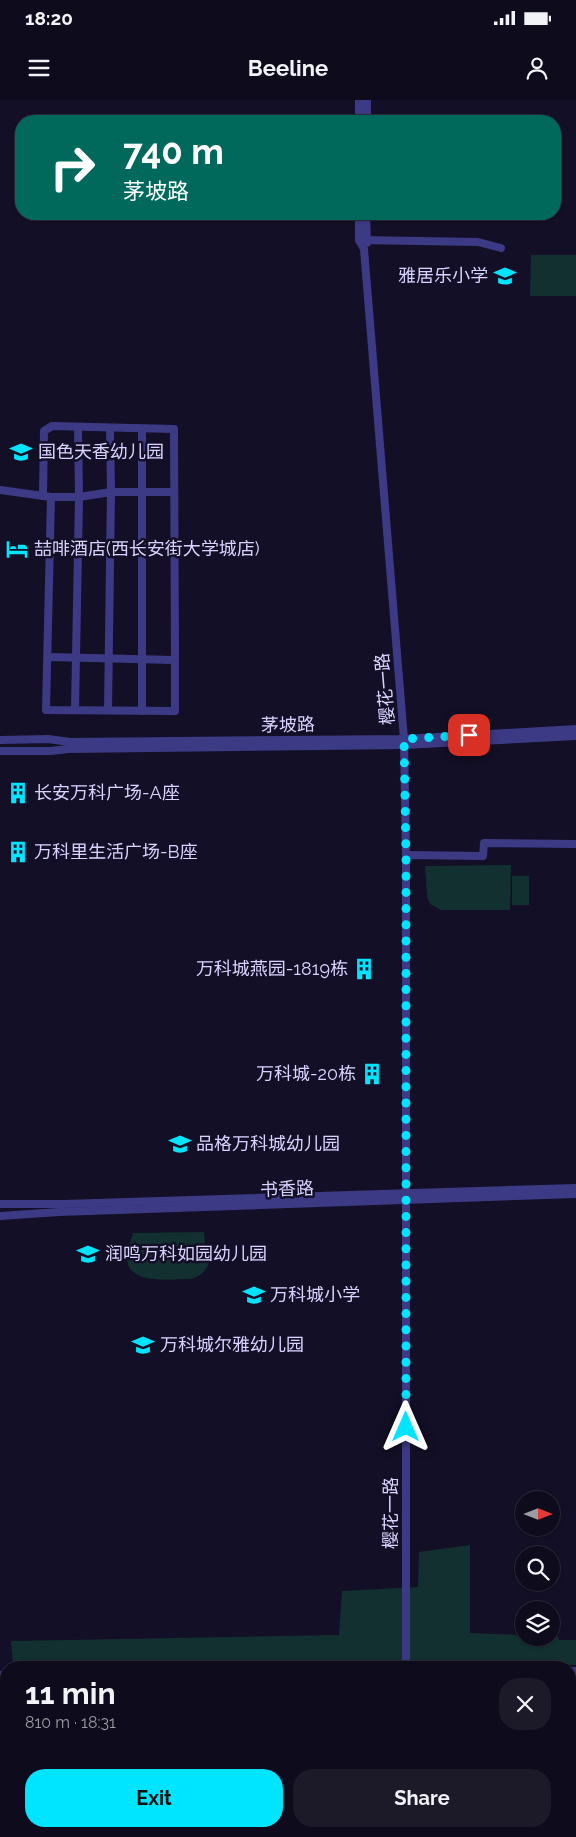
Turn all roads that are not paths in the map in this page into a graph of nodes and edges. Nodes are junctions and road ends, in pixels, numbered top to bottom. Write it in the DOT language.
graph roads {
  1 [pos="359,100"];
  2 [pos="367,100"];
  3 [pos="359,115"];
  4 [pos="366,115"];
  5 [pos="360,220"];
  6 [pos="366,220"];
  7 [pos="364,240"];
  8 [pos="501,248"];
  9 [pos="78,427"];
  10 [pos="110,428"];
  11 [pos="142,429"];
  12 [pos="0,490"];
  13 [pos="111,492"];
  14 [pos="142,492"];
  15 [pos="174,492"];
  16 [pos="47,496"];
  17 [pos="79,497"];
  18 [pos="48,657"];
  19 [pos="76,658"];
  20 [pos="108,659"];
  21 [pos="143,659"];
  22 [pos="175,660"];
  23 [pos="75,710"];
  24 [pos="108,710"];
  25 [pos="142,711"];
  26 [pos="576,729"];
  27 [pos="576,736"];
  28 [pos="0,740"];
  29 [pos="404,742"];
  30 [pos="0,751"];
  31 [pos="576,844"];
  32 [pos="406,856"];
  33 [pos="576,1188"];
  34 [pos="576,1194"];
  35 [pos="406,1197"];
  36 [pos="0,1204"];
  37 [pos="0,1216"];
  38 [pos="406,1661"];
  1 -- 3 [label="street"];
  2 -- 4 [label="street"];
  5 -- 7 [label="street, 樱花一路"];
  6 -- 7 [label="street, 樱花一路"];
  7 -- 8 [label="street"];
  7 -- 29 [label="street, 樱花一路"];
  9 -- 10 [label="street"];
  9 -- 16 [label="street"];
  9 -- 17 [label="street"];
  10 -- 11 [label="street"];
  10 -- 13 [label="street"];
  11 -- 14 [label="street"];
  11 -- 15 [label="street"];
  12 -- 16 [label="street"];
  13 -- 14 [label="street"];
  13 -- 17 [label="street"];
  13 -- 20 [label="street"];
  14 -- 15 [label="street"];
  14 -- 21 [label="street"];
  15 -- 22 [label="street"];
  16 -- 17 [label="street"];
  16 -- 18 [label="street"];
  17 -- 19 [label="street"];
  18 -- 19 [label="street"];
  18 -- 23 [label="street"];
  19 -- 20 [label="street"];
  19 -- 23 [label="street"];
  20 -- 21 [label="street"];
  20 -- 24 [label="street"];
  21 -- 22 [label="street"];
  21 -- 25 [label="street"];
  22 -- 25 [label="street"];
  23 -- 24 [label="street"];
  24 -- 25 [label="street"];
  26 -- 29 [label="street, 茅坡路"];
  27 -- 29 [label="street, 茅坡路"];
  28 -- 29 [label="street, 茅坡路"];
  29 -- 30 [label="street, 茅坡路"];
  29 -- 32 [label="street, 樱花一路"];
  31 -- 32 [label="street"];
  32 -- 35 [label="street, 樱花一路"];
  33 -- 35 [label="street, 书香路"];
  34 -- 35 [label="street, 书香路"];
  35 -- 36 [label="street, 书香路"];
  35 -- 37 [label="street, 书香路"];
  35 -- 38 [label="street, 樱花一路"];
}
